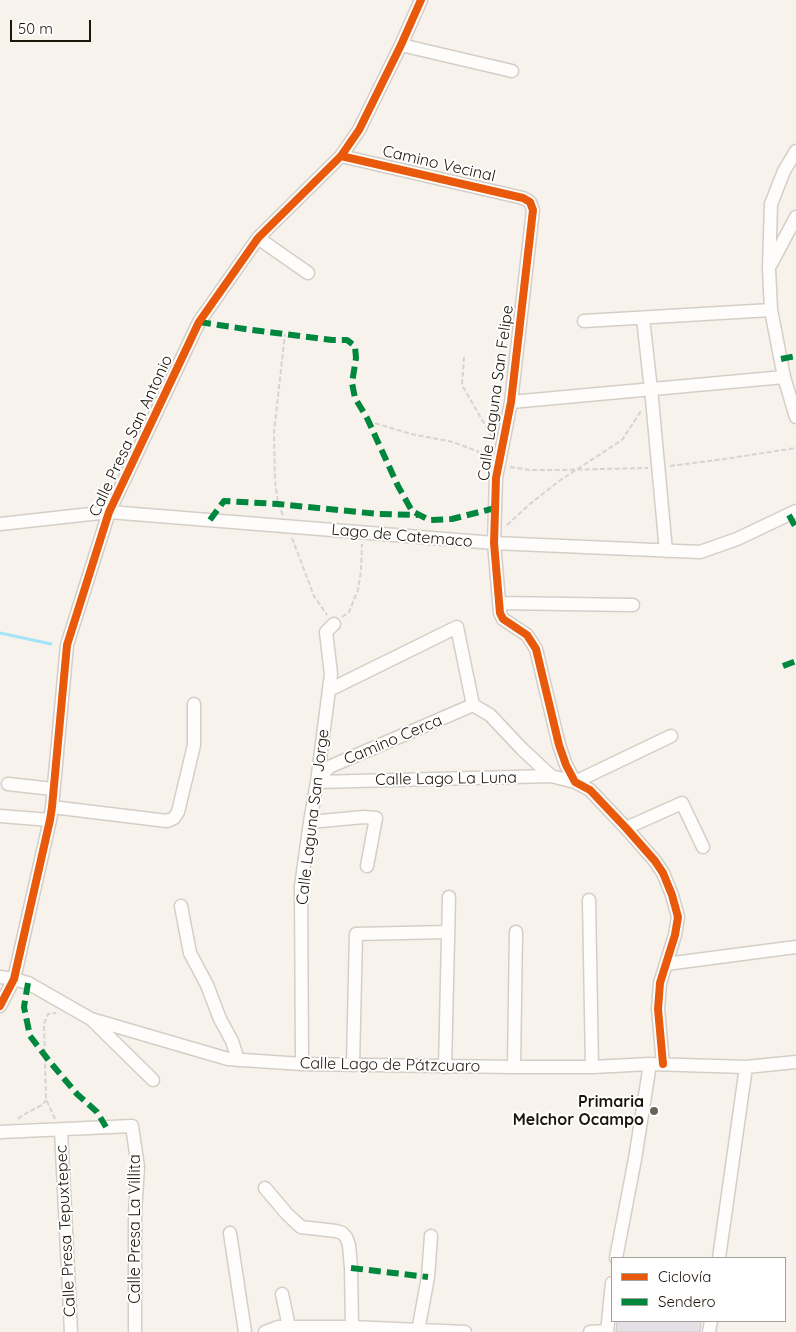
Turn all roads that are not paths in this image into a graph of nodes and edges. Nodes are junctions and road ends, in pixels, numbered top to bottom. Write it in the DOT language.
graph roads {
  1 [pos="421,0"];
  2 [pos="401,45"];
  3 [pos="512,71"];
  4 [pos="796,151"];
  5 [pos="341,156"];
  6 [pos="530,202"];
  7 [pos="796,217"];
  8 [pos="258,238"];
  9 [pos="769,269"];
  10 [pos="308,273"];
  11 [pos="771,310"];
  12 [pos="642,318"];
  13 [pos="584,321"];
  14 [pos="784,377"];
  15 [pos="651,394"];
  16 [pos="512,402"];
  17 [pos="796,417"];
  18 [pos="796,511"];
  19 [pos="109,512"];
  20 [pos="0,524"];
  21 [pos="494,540"];
  22 [pos="666,551"];
  23 [pos="499,604"];
  24 [pos="633,605"];
  25 [pos="334,624"];
  26 [pos="330,690"];
  27 [pos="194,704"];
  28 [pos="473,705"];
  29 [pos="671,736"];
  30 [pos="551,776"];
  31 [pos="317,782"];
  32 [pos="575,782"];
  33 [pos="8,784"];
  34 [pos="54,789"];
  35 [pos="52,807"];
  36 [pos="0,816"];
  37 [pos="50,820"];
  38 [pos="310,822"];
  39 [pos="626,828"];
  40 [pos="703,847"];
  41 [pos="367,866"];
  42 [pos="449,898"];
  43 [pos="589,900"];
  44 [pos="181,906"];
  45 [pos="448,932"];
  46 [pos="516,932"];
  47 [pos="796,947"];
  48 [pos="666,964"];
  49 [pos="0,977"];
  50 [pos="14,979"];
  51 [pos="0,1006"];
  52 [pos="91,1019"];
  53 [pos="238,1060"];
  54 [pos="796,1062"];
  55 [pos="302,1064"];
  56 [pos="650,1064"];
  57 [pos="664,1064"];
  58 [pos="353,1065"];
  59 [pos="445,1067"];
  60 [pos="514,1067"];
  61 [pos="592,1067"];
  62 [pos="746,1067"];
  63 [pos="153,1080"];
  64 [pos="60,1130"];
  65 [pos="1,1132"];
  66 [pos="265,1188"];
  67 [pos="230,1233"];
  68 [pos="431,1236"];
  69 [pos="616,1257"];
  70 [pos="720,1257"];
  71 [pos="611,1293"];
  72 [pos="282,1294"];
  73 [pos="289,1327"];
  74 [pos="352,1327"];
  75 [pos="414,1331"];
  76 [pos="71,1332"];
  77 [pos="135,1332"];
  78 [pos="245,1332"];
  79 [pos="265,1332"];
  80 [pos="465,1332"];
  81 [pos="590,1332"];
  82 [pos="607,1332"];
  1 -- 2 [label="street, Calle Presa San Antonio"];
  2 -- 3 [label="street"];
  2 -- 5 [label="street, Calle Presa San Antonio"];
  4 -- 9 [label="street"];
  5 -- 6 [label="street, Camino Vecinal"];
  5 -- 8 [label="street, Calle Presa San Antonio"];
  6 -- 16 [label="street, Calle Laguna San Felipe"];
  7 -- 9 [label="street"];
  8 -- 10 [label="street"];
  8 -- 19 [label="street, Calle Presa San Antonio"];
  9 -- 11 [label="street"];
  11 -- 12 [label="street"];
  11 -- 14 [label="street"];
  12 -- 13 [label="street"];
  12 -- 15 [label="street"];
  14 -- 15 [label="street"];
  14 -- 17 [label="street"];
  15 -- 16 [label="street"];
  15 -- 22 [label="street"];
  16 -- 21 [label="street, Calle Laguna San Felipe"];
  18 -- 22 [label="street, Lago de Catemaco"];
  19 -- 20 [label="street, Lago de Catemaco"];
  19 -- 21 [label="street, Lago de Catemaco"];
  19 -- 34 [label="street, Calle Presa San Antonio"];
  21 -- 22 [label="street, Lago de Catemaco"];
  21 -- 23 [label="street, Calle Laguna San Felipe"];
  23 -- 24 [label="street"];
  23 -- 32 [label="street, Calle Laguna San Felipe"];
  25 -- 26 [label="street, Calle Laguna San Jorge"];
  26 -- 28 [label="street"];
  26 -- 31 [label="street, Calle Laguna San Jorge"];
  27 -- 35 [label="street"];
  28 -- 30 [label="street"];
  28 -- 31 [label="street, Camino Cerca"];
  29 -- 32 [label="street"];
  30 -- 31 [label="street, Calle Lago La Luna"];
  30 -- 32 [label="street, Calle Lago La Luna"];
  31 -- 38 [label="street, Calle Laguna San Jorge"];
  32 -- 39 [label="street"];
  33 -- 34 [label="street"];
  34 -- 35 [label="street, Calle Presa San Antonio"];
  35 -- 37 [label="street, Calle Presa San Antonio"];
  36 -- 37 [label="street"];
  37 -- 50 [label="street, Calle Presa San Antonio"];
  38 -- 41 [label="street"];
  38 -- 55 [label="street, Calle Laguna San Jorge"];
  39 -- 40 [label="street"];
  39 -- 48 [label="street"];
  42 -- 45 [label="street"];
  43 -- 61 [label="street"];
  44 -- 53 [label="street"];
  45 -- 58 [label="street"];
  45 -- 59 [label="street"];
  46 -- 60 [label="street"];
  47 -- 48 [label="street"];
  48 -- 57 [label="street"];
  49 -- 50 [label="street, Calle Lago de Pátzcuaro"];
  50 -- 51 [label="street, Calle Presa San Antonio"];
  50 -- 52 [label="street, Calle Lago de Pátzcuaro"];
  52 -- 53 [label="street, Calle Lago de Pátzcuaro"];
  52 -- 63 [label="street"];
  53 -- 55 [label="street, Calle Lago de Pátzcuaro"];
  54 -- 62 [label="street, Calle Lago de Pátzcuaro"];
  55 -- 58 [label="street, Calle Lago de Pátzcuaro"];
  56 -- 57 [label="street, Calle Lago de Pátzcuaro"];
  56 -- 61 [label="street, Calle Lago de Pátzcuaro"];
  56 -- 69 [label="street"];
  57 -- 62 [label="street, Calle Lago de Pátzcuaro"];
  58 -- 59 [label="street, Calle Lago de Pátzcuaro"];
  59 -- 60 [label="street, Calle Lago de Pátzcuaro"];
  60 -- 61 [label="street, Calle Lago de Pátzcuaro"];
  62 -- 70 [label="street"];
  64 -- 65 [label="street"];
  64 -- 76 [label="street, Calle Presa Tepuxtepec"];
  64 -- 77 [label="street, Calle Presa La Villita"];
  66 -- 74 [label="street"];
  67 -- 78 [label="street"];
  68 -- 75 [label="street"];
  71 -- 82 [label="street"];
  72 -- 73 [label="street"];
  73 -- 74 [label="street"];
  73 -- 79 [label="street"];
  74 -- 75 [label="street"];
  75 -- 80 [label="street"];
  81 -- 82 [label="street"];
}
